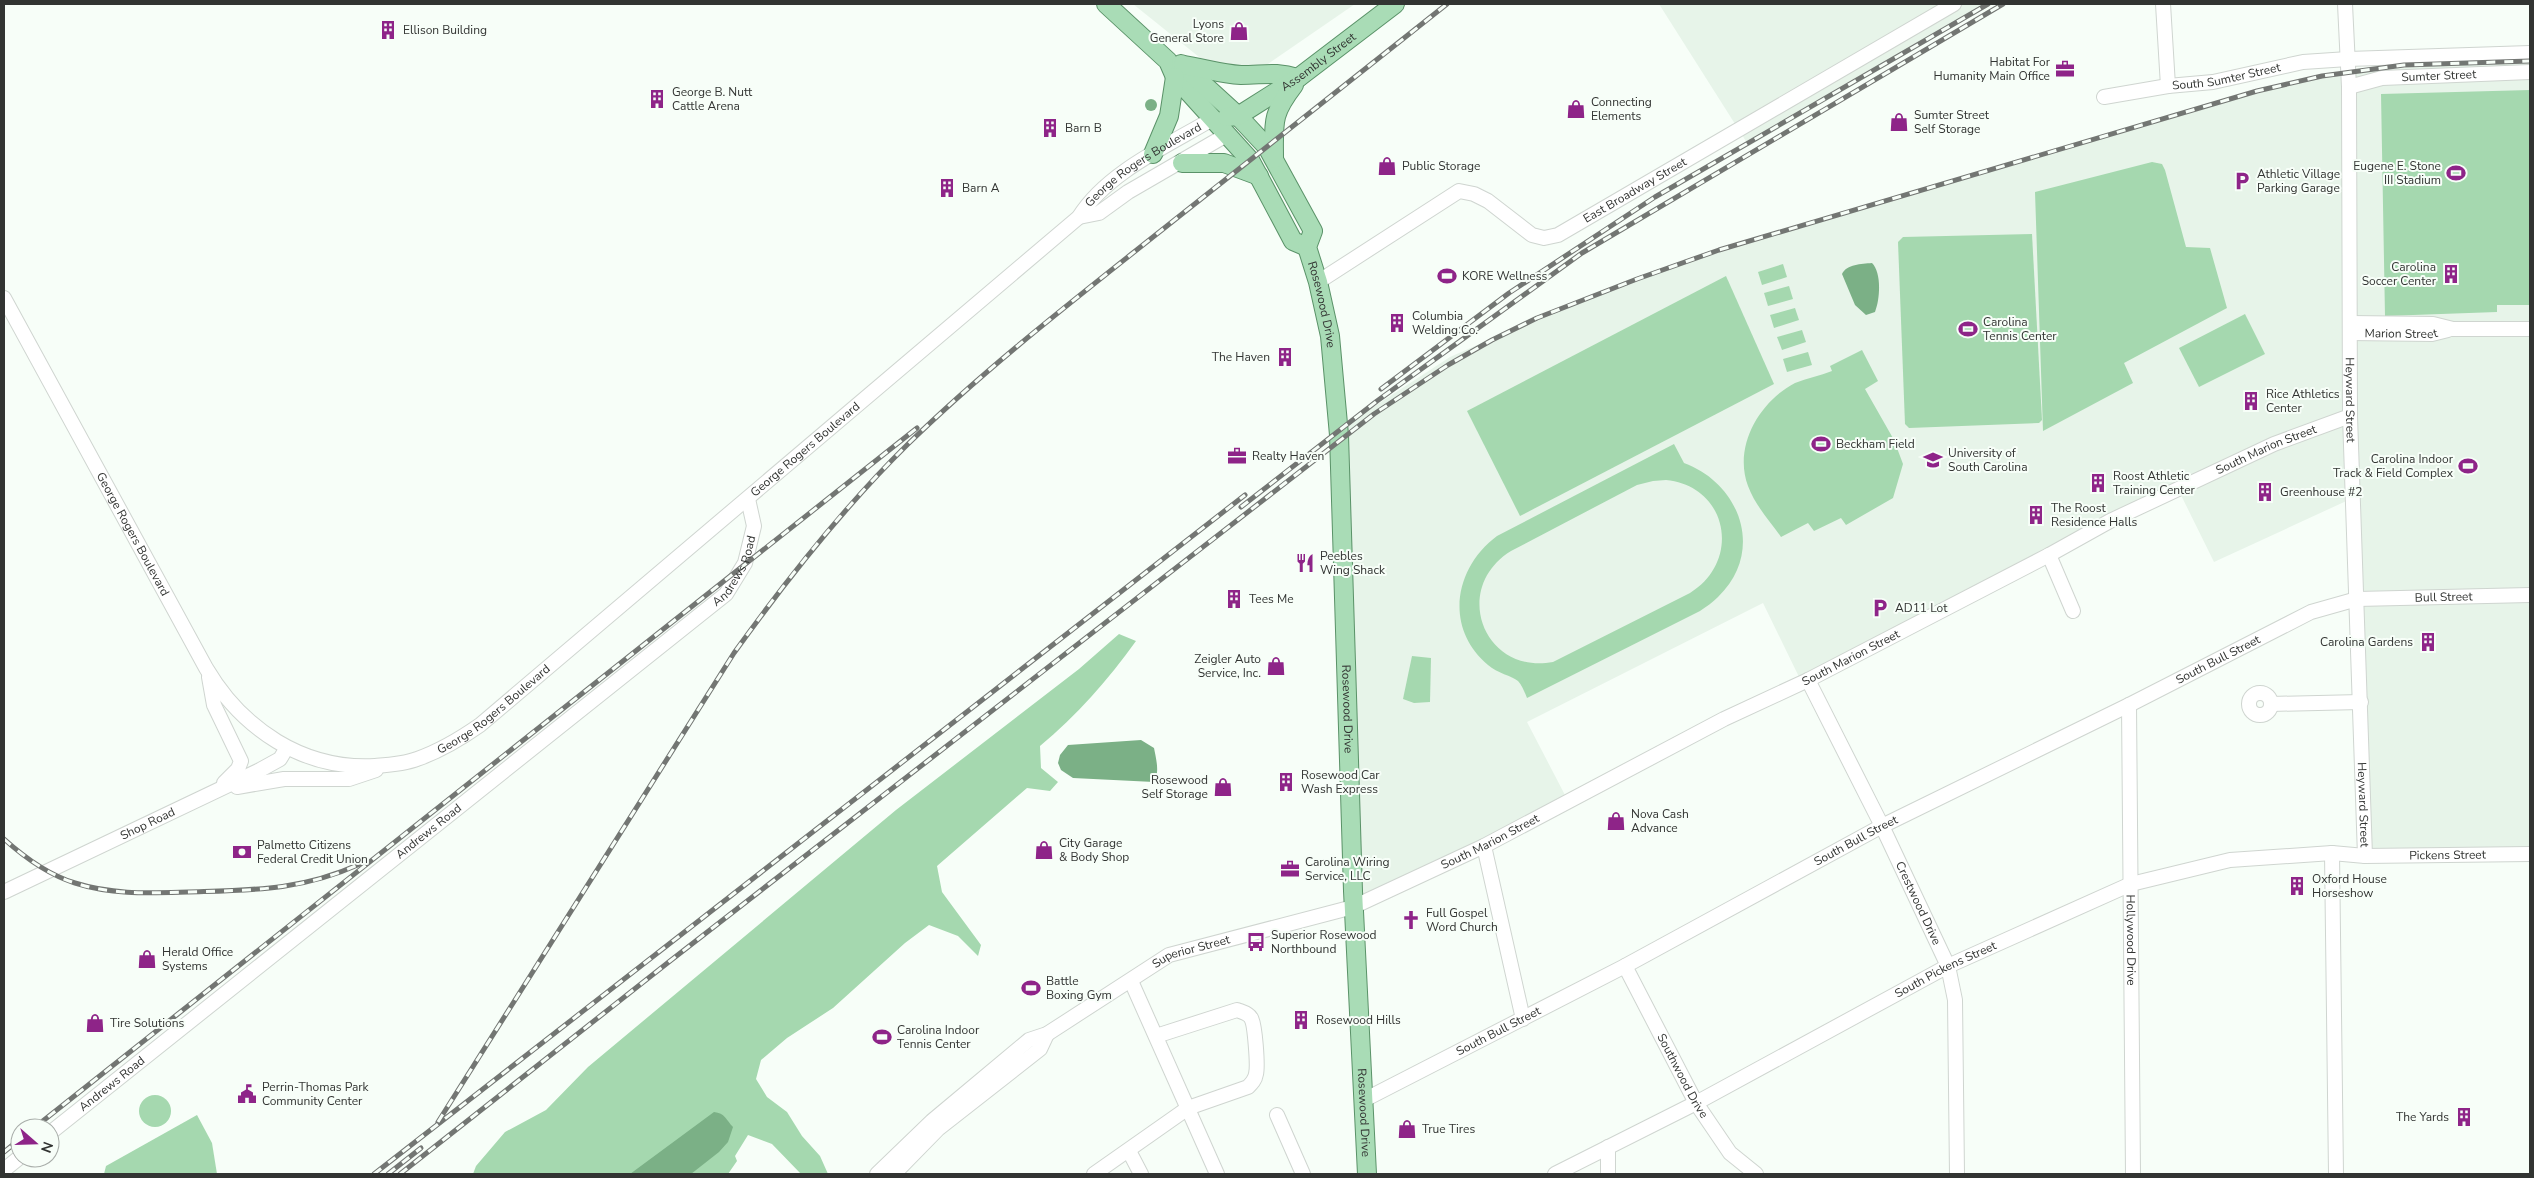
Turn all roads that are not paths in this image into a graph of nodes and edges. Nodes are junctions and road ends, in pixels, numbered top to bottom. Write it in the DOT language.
graph roads {
  1 [pos="1106,4"];
  2 [pos="1395,4"];
  3 [pos="1954,4"];
  4 [pos="2163,4"];
  5 [pos="2345,4"];
  6 [pos="2530,53"];
  7 [pos="2348,59"];
  8 [pos="1174,67"];
  9 [pos="2530,72"];
  10 [pos="1298,78"];
  11 [pos="2168,86"];
  12 [pos="2348,87"];
  13 [pos="2104,97"];
  14 [pos="1238,116"];
  15 [pos="1214,118"];
  16 [pos="1228,134"];
  17 [pos="1153,154"];
  18 [pos="1274,159"];
  19 [pos="1182,163"];
  20 [pos="1259,176"];
  21 [pos="1078,217"];
  22 [pos="1306,247"];
  23 [pos="1318,282"];
  24 [pos="4,298"];
  25 [pos="2350,328"];
  26 [pos="2530,329"];
  27 [pos="2350,416"];
  28 [pos="748,499"];
  29 [pos="2049,555"];
  30 [pos="2530,595"];
  31 [pos="2357,599"];
  32 [pos="2073,611"];
  33 [pos="208,672"];
  34 [pos="1808,680"];
  35 [pos="2361,702"];
  36 [pos="2271,704"];
  37 [pos="2129,705"];
  38 [pos="286,748"];
  39 [pos="403,762"];
  40 [pos="217,790"];
  41 [pos="1882,826"];
  42 [pos="1484,846"];
  43 [pos="2332,853"];
  44 [pos="2530,854"];
  45 [pos="2365,856"];
  46 [pos="2131,884"];
  47 [pos="4,892"];
  48 [pos="1354,908"];
  49 [pos="1625,966"];
  50 [pos="1948,966"];
  51 [pos="1131,981"];
  52 [pos="1523,1019"];
  53 [pos="1046,1034"];
  54 [pos="1156,1036"];
  55 [pos="1364,1100"];
  56 [pos="1696,1103"];
  57 [pos="1188,1108"];
  58 [pos="1277,1115"];
  59 [pos="60,1125"];
  60 [pos="1608,1147"];
  61 [pos="1129,1151"];
  62 [pos="877,1174"];
  63 [pos="894,1174"];
  64 [pos="1094,1174"];
  65 [pos="1141,1174"];
  66 [pos="1217,1174"];
  67 [pos="1303,1174"];
  68 [pos="1367,1174"];
  69 [pos="1555,1174"];
  70 [pos="1608,1174"];
  71 [pos="1756,1174"];
  72 [pos="1957,1174"];
  73 [pos="2133,1174"];
  74 [pos="2336,1174"];
  1 -- 8 [label="main road, Rosewood Drive"];
  2 -- 10 [label="main road, Assembly Street"];
  3 -- 23 [label="street, East Broadway Street"];
  4 -- 11 [label="street"];
  5 -- 7 [label="street, Heyward Street"];
  6 -- 7 [label="street, Sumter Street"];
  7 -- 11 [label="street, South Sumter Street"];
  7 -- 12 [label="street, Heyward Street"];
  8 -- 10 [label="main road"];
  8 -- 14 [label="main road, Rosewood Drive"];
  8 -- 15 [label="main road, Rosewood Drive"];
  8 -- 17 [label="main road"];
  9 -- 12 [label="street, Sumter Street"];
  10 -- 14 [label="main road, Assembly Street"];
  10 -- 18 [label="main road"];
  11 -- 13 [label="street, South Sumter Street"];
  12 -- 25 [label="street, Heyward Street"];
  14 -- 15 [label="main road, Assembly Street"];
  14 -- 16 [label="main road, Assembly Street"];
  14 -- 18 [label="main road, Rosewood Drive"];
  15 -- 16 [label="main road, Rosewood Drive"];
  15 -- 17 [label="street, George Rogers Boulevard"];
  16 -- 19 [label="street, George Rogers Boulevard"];
  16 -- 20 [label="main road, Rosewood Drive"];
  17 -- 21 [label="street, George Rogers Boulevard"];
  18 -- 22 [label="main road, Rosewood Drive"];
  19 -- 20 [label="main road"];
  19 -- 21 [label="street, George Rogers Boulevard"];
  20 -- 22 [label="main road, Rosewood Drive"];
  21 -- 28 [label="street, George Rogers Boulevard"];
  22 -- 23 [label="main road, Rosewood Drive"];
  23 -- 48 [label="main road, Rosewood Drive"];
  24 -- 33 [label="street, George Rogers Boulevard"];
  25 -- 26 [label="street, Marion Street"];
  25 -- 27 [label="street, Heyward Street"];
  27 -- 29 [label="street, South Marion Street"];
  27 -- 31 [label="street, Heyward Street"];
  28 -- 39 [label="street, George Rogers Boulevard"];
  28 -- 59 [label="street, Andrews Road"];
  29 -- 32 [label="street"];
  29 -- 34 [label="street, South Marion Street"];
  30 -- 31 [label="street, Bull Street"];
  31 -- 35 [label="street, Heyward Street"];
  31 -- 37 [label="street, South Bull Street"];
  33 -- 38 [label="street, George Rogers Boulevard"];
  33 -- 40 [label="street"];
  34 -- 41 [label="street, Crestwood Drive"];
  34 -- 42 [label="street, South Marion Street"];
  35 -- 36 [label="street"];
  35 -- 45 [label="street, Heyward Street"];
  37 -- 41 [label="street, South Bull Street"];
  37 -- 46 [label="street, Hollywood Drive"];
  38 -- 39 [label="street, George Rogers Boulevard"];
  38 -- 40 [label="street, Shop Road"];
  39 -- 40 [label="street"];
  40 -- 47 [label="street, Shop Road"];
  41 -- 49 [label="street, South Bull Street"];
  41 -- 50 [label="street, Crestwood Drive"];
  42 -- 48 [label="street, South Marion Street"];
  42 -- 52 [label="street"];
  43 -- 45 [label="street, South Pickens Street"];
  43 -- 46 [label="street, South Pickens Street"];
  43 -- 74 [label="street"];
  44 -- 45 [label="street, Pickens Street"];
  46 -- 50 [label="street, South Pickens Street"];
  46 -- 73 [label="street, Hollywood Drive"];
  48 -- 51 [label="street, Superior Street"];
  48 -- 55 [label="main road, Rosewood Drive"];
  49 -- 52 [label="street, South Bull Street"];
  49 -- 56 [label="street, Southwood Drive"];
  50 -- 56 [label="street, South Pickens Street"];
  50 -- 72 [label="street, Crestwood Drive"];
  51 -- 53 [label="street, Superior Street"];
  51 -- 54 [label="street"];
  52 -- 55 [label="street, South Bull Street"];
  53 -- 62 [label="street, Superior Street"];
  53 -- 63 [label="street, Superior Street"];
  54 -- 57 [label="street"];
  54 -- 57 [label="street"];
  55 -- 68 [label="main road, Rosewood Drive"];
  56 -- 60 [label="street, South Pickens Street"];
  56 -- 71 [label="street, Southwood Drive"];
  57 -- 61 [label="street"];
  57 -- 66 [label="street"];
  58 -- 67 [label="street"];
  60 -- 69 [label="street, South Pickens Street"];
  60 -- 70 [label="street"];
  61 -- 64 [label="street"];
  61 -- 65 [label="street"];
}
